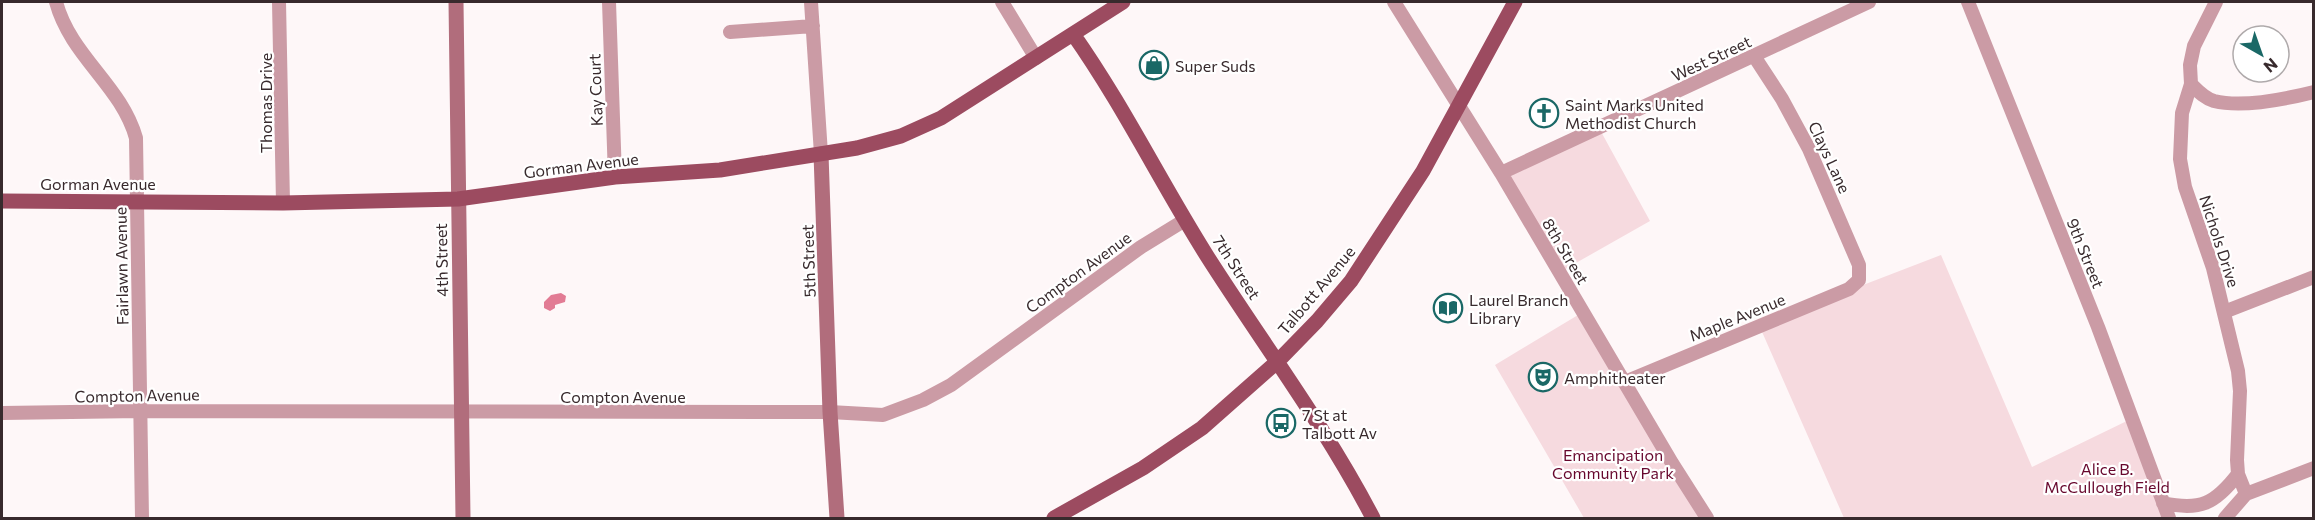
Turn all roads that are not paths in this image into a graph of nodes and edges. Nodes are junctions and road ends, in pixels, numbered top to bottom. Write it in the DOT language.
graph roads {
  1 [pos="56,2"];
  2 [pos="279,2"];
  3 [pos="456,2"];
  4 [pos="609,2"];
  5 [pos="812,2"];
  6 [pos="1002,2"];
  7 [pos="1123,2"];
  8 [pos="1394,2"];
  9 [pos="1515,2"];
  10 [pos="1869,2"];
  11 [pos="1968,2"];
  12 [pos="2216,2"];
  13 [pos="813,26"];
  14 [pos="730,32"];
  15 [pos="1073,34"];
  16 [pos="1754,56"];
  17 [pos="1036,58"];
  18 [pos="2191,84"];
  19 [pos="2313,92"];
  20 [pos="1458,107"];
  21 [pos="821,154"];
  22 [pos="1501,173"];
  23 [pos="615,177"];
  24 [pos="458,199"];
  25 [pos="2,201"];
  26 [pos="136,201"];
  27 [pos="283,204"];
  28 [pos="1185,220"];
  29 [pos="2313,277"];
  30 [pos="1859,280"];
  31 [pos="2224,312"];
  32 [pos="1278,361"];
  33 [pos="1625,382"];
  34 [pos="140,411"];
  35 [pos="830,412"];
  36 [pos="2,413"];
  37 [pos="462,413"];
  38 [pos="2313,468"];
  39 [pos="2238,474"];
  40 [pos="2246,494"];
  41 [pos="2163,503"];
  42 [pos="142,519"];
  43 [pos="463,519"];
  44 [pos="837,519"];
  45 [pos="1054,519"];
  46 [pos="1373,519"];
  47 [pos="1707,519"];
  48 [pos="2169,519"];
  49 [pos="2225,519"];
  1 -- 26 [label="street, Fairlawn Avenue"];
  2 -- 27 [label="street, Thomas Drive"];
  3 -- 24 [label="street, 4th Street"];
  4 -- 23 [label="street, Kay Court"];
  5 -- 13 [label="street, 5th Street"];
  6 -- 17 [label="street"];
  7 -- 15 [label="main road, Gorman Avenue"];
  8 -- 20 [label="street, 8th Street"];
  9 -- 20 [label="main road, Talbott Avenue"];
  10 -- 16 [label="street, West Street"];
  11 -- 41 [label="street, 9th Street"];
  12 -- 18 [label="street, Nichols Drive"];
  13 -- 14 [label="street"];
  13 -- 21 [label="street, 5th Street"];
  15 -- 17 [label="main road, Gorman Avenue"];
  15 -- 28 [label="main road, 7th Street"];
  16 -- 22 [label="street, West Street"];
  16 -- 30 [label="street, Clays Lane"];
  17 -- 21 [label="main road, Gorman Avenue"];
  18 -- 19 [label="street"];
  18 -- 31 [label="street, Nichols Drive"];
  20 -- 22 [label="street, 8th Street"];
  20 -- 32 [label="main road, Talbott Avenue"];
  21 -- 23 [label="main road, Gorman Avenue"];
  21 -- 35 [label="street, 5th Street"];
  22 -- 33 [label="street, 8th Street"];
  23 -- 24 [label="main road, Gorman Avenue"];
  24 -- 27 [label="main road, Gorman Avenue"];
  24 -- 37 [label="street, 4th Street"];
  25 -- 26 [label="main road, Gorman Avenue"];
  26 -- 27 [label="main road, Gorman Avenue"];
  26 -- 34 [label="street, Fairlawn Avenue"];
  28 -- 32 [label="main road, 7th Street"];
  28 -- 35 [label="street, Compton Avenue"];
  29 -- 31 [label="street"];
  30 -- 33 [label="street, Maple Avenue"];
  31 -- 39 [label="street, Nichols Drive"];
  32 -- 45 [label="main road, Talbott Avenue"];
  32 -- 46 [label="main road, 7th Street"];
  33 -- 47 [label="street, 8th Street"];
  34 -- 36 [label="street, Compton Avenue"];
  34 -- 37 [label="street, Compton Avenue"];
  34 -- 42 [label="street, Fairlawn Avenue"];
  35 -- 37 [label="street, Compton Avenue"];
  35 -- 44 [label="street, 5th Street"];
  37 -- 43 [label="street, 4th Street"];
  38 -- 40 [label="street"];
  39 -- 40 [label="street, Nichols Drive"];
  39 -- 41 [label="street"];
  40 -- 49 [label="street"];
  41 -- 48 [label="street, 9th Street"];
}
